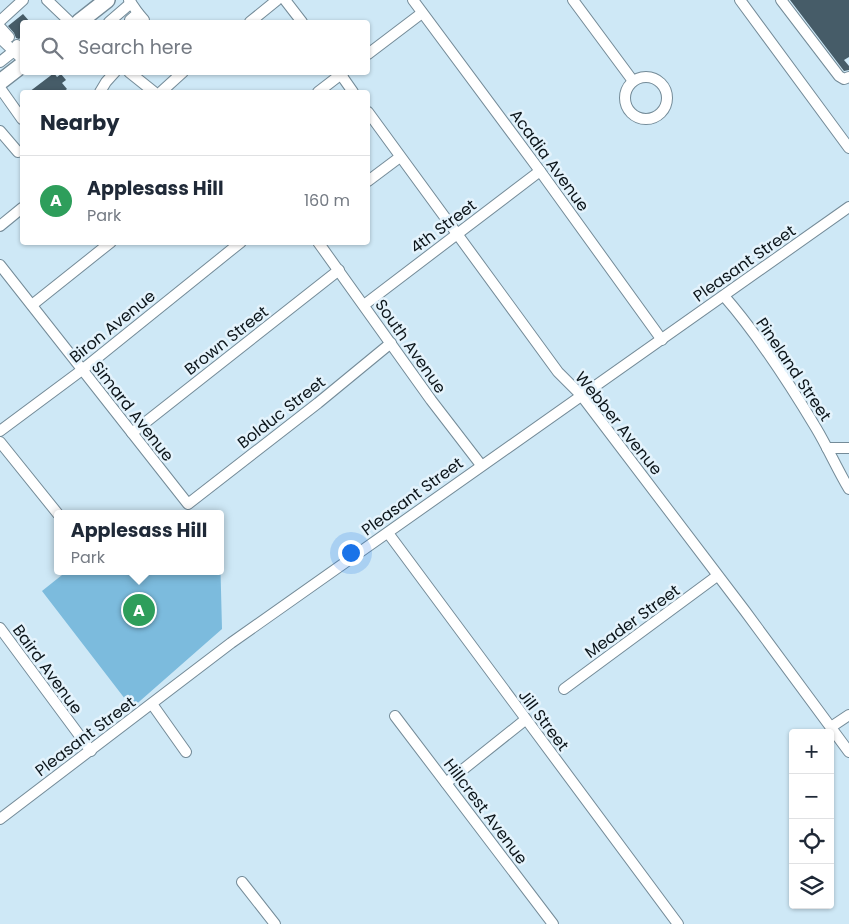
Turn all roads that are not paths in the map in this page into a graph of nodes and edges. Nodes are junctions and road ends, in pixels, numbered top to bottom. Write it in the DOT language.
graph roads {
  1 [pos="23,0"];
  2 [pos="47,0"];
  3 [pos="277,0"];
  4 [pos="285,0"];
  5 [pos="413,0"];
  6 [pos="573,0"];
  7 [pos="740,0"];
  8 [pos="782,0"];
  9 [pos="130,2"];
  10 [pos="101,5"];
  11 [pos="422,13"];
  12 [pos="136,19"];
  13 [pos="68,20"];
  14 [pos="81,20"];
  15 [pos="107,20"];
  16 [pos="110,20"];
  17 [pos="252,20"];
  18 [pos="300,20"];
  19 [pos="0,21"];
  20 [pos="0,27"];
  21 [pos="9,42"];
  22 [pos="370,52"];
  23 [pos="20,56"];
  24 [pos="0,62"];
  25 [pos="20,67"];
  26 [pos="112,75"];
  27 [pos="133,75"];
  28 [pos="179,75"];
  29 [pos="339,75"];
  30 [pos="342,75"];
  31 [pos="849,77"];
  32 [pos="633,81"];
  33 [pos="0,82"];
  34 [pos="106,82"];
  35 [pos="0,88"];
  36 [pos="96,90"];
  37 [pos="101,90"];
  38 [pos="152,90"];
  39 [pos="163,90"];
  40 [pos="320,90"];
  41 [pos="352,90"];
  42 [pos="20,115"];
  43 [pos="370,115"];
  44 [pos="0,131"];
  45 [pos="849,148"];
  46 [pos="20,152"];
  47 [pos="400,157"];
  48 [pos="540,171"];
  49 [pos="370,180"];
  50 [pos="849,207"];
  51 [pos="20,210"];
  52 [pos="0,226"];
  53 [pos="457,234"];
  54 [pos="107,245"];
  55 [pos="237,245"];
  56 [pos="320,245"];
  57 [pos="0,265"];
  58 [pos="339,270"];
  59 [pos="724,296"];
  60 [pos="32,305"];
  61 [pos="364,305"];
  62 [pos="662,340"];
  63 [pos="391,342"];
  64 [pos="82,370"];
  65 [pos="581,395"];
  66 [pos="0,431"];
  67 [pos="132,434"];
  68 [pos="0,442"];
  69 [pos="827,448"];
  70 [pos="849,448"];
  71 [pos="481,465"];
  72 [pos="849,489"];
  73 [pos="188,504"];
  74 [pos="55,510"];
  75 [pos="388,533"];
  76 [pos="718,576"];
  77 [pos="0,628"];
  78 [pos="564,689"];
  79 [pos="152,704"];
  80 [pos="849,715"];
  81 [pos="395,716"];
  82 [pos="525,720"];
  83 [pos="830,727"];
  84 [pos="91,751"];
  85 [pos="186,752"];
  86 [pos="849,752"];
  87 [pos="446,783"];
  88 [pos="0,819"];
  89 [pos="242,882"];
  90 [pos="275,924"];
  91 [pos="553,924"];
  92 [pos="678,924"];
  1 -- 19 [label="street"];
  2 -- 13 [label="street"];
  3 -- 17 [label="street"];
  4 -- 18 [label="street"];
  5 -- 11 [label="street, Acadia Avenue"];
  6 -- 32 [label="street"];
  7 -- 45 [label="street"];
  8 -- 31 [label="street"];
  9 -- 12 [label="street"];
  9 -- 16 [label="street"];
  10 -- 14 [label="highway"];
  10 -- 15 [label="street"];
  11 -- 22 [label="street"];
  11 -- 48 [label="street, Acadia Avenue"];
  20 -- 21 [label="street"];
  21 -- 23 [label="street"];
  21 -- 24 [label="street"];
  25 -- 33 [label="highway"];
  26 -- 34 [label="street"];
  27 -- 38 [label="street"];
  28 -- 39 [label="street"];
  29 -- 40 [label="street"];
  30 -- 41 [label="street"];
  32 -- 32 [label="street"];
  34 -- 36 [label="street"];
  34 -- 37 [label="street"];
  35 -- 42 [label="street"];
  43 -- 47 [label="street, Webber Avenue"];
  44 -- 46 [label="street"];
  47 -- 49 [label="street"];
  47 -- 53 [label="street, Webber Avenue"];
  48 -- 53 [label="street, 4th Street"];
  48 -- 62 [label="street, Acadia Avenue"];
  50 -- 59 [label="street, Pleasant Street"];
  51 -- 52 [label="street"];
  53 -- 61 [label="street, 4th Street"];
  53 -- 65 [label="street, Webber Avenue"];
  54 -- 60 [label="street"];
  55 -- 64 [label="street, Biron Avenue"];
  56 -- 58 [label="street, South Avenue"];
  57 -- 60 [label="street, Simard Avenue"];
  58 -- 61 [label="street, South Avenue"];
  58 -- 67 [label="street, Brown Street"];
  59 -- 62 [label="street, Pleasant Street"];
  59 -- 69 [label="street, Pineland Street"];
  60 -- 64 [label="street, Simard Avenue"];
  61 -- 63 [label="street, South Avenue"];
  62 -- 65 [label="street, Pleasant Street"];
  63 -- 71 [label="street, South Avenue"];
  63 -- 73 [label="street, Bolduc Street"];
  64 -- 66 [label="street, Biron Avenue"];
  64 -- 67 [label="street, Simard Avenue"];
  65 -- 71 [label="street, Pleasant Street"];
  65 -- 76 [label="street, Webber Avenue"];
  67 -- 73 [label="street, Simard Avenue"];
  68 -- 74 [label="street"];
  69 -- 70 [label="street"];
  69 -- 72 [label="street, Pineland Street"];
  71 -- 75 [label="street, Pleasant Street"];
  75 -- 79 [label="street, Pleasant Street"];
  75 -- 82 [label="street, Jill Street"];
  76 -- 78 [label="street, Meader Street"];
  76 -- 83 [label="street, Webber Avenue"];
  77 -- 84 [label="street, Baird Avenue"];
  79 -- 84 [label="street, Pleasant Street"];
  79 -- 85 [label="street"];
  80 -- 83 [label="street"];
  81 -- 87 [label="street, Hillcrest Avenue"];
  82 -- 87 [label="street"];
  82 -- 92 [label="street, Jill Street"];
  83 -- 86 [label="street, Webber Avenue"];
  84 -- 88 [label="street, Pleasant Street"];
  87 -- 91 [label="street, Hillcrest Avenue"];
  89 -- 90 [label="street"];
}
